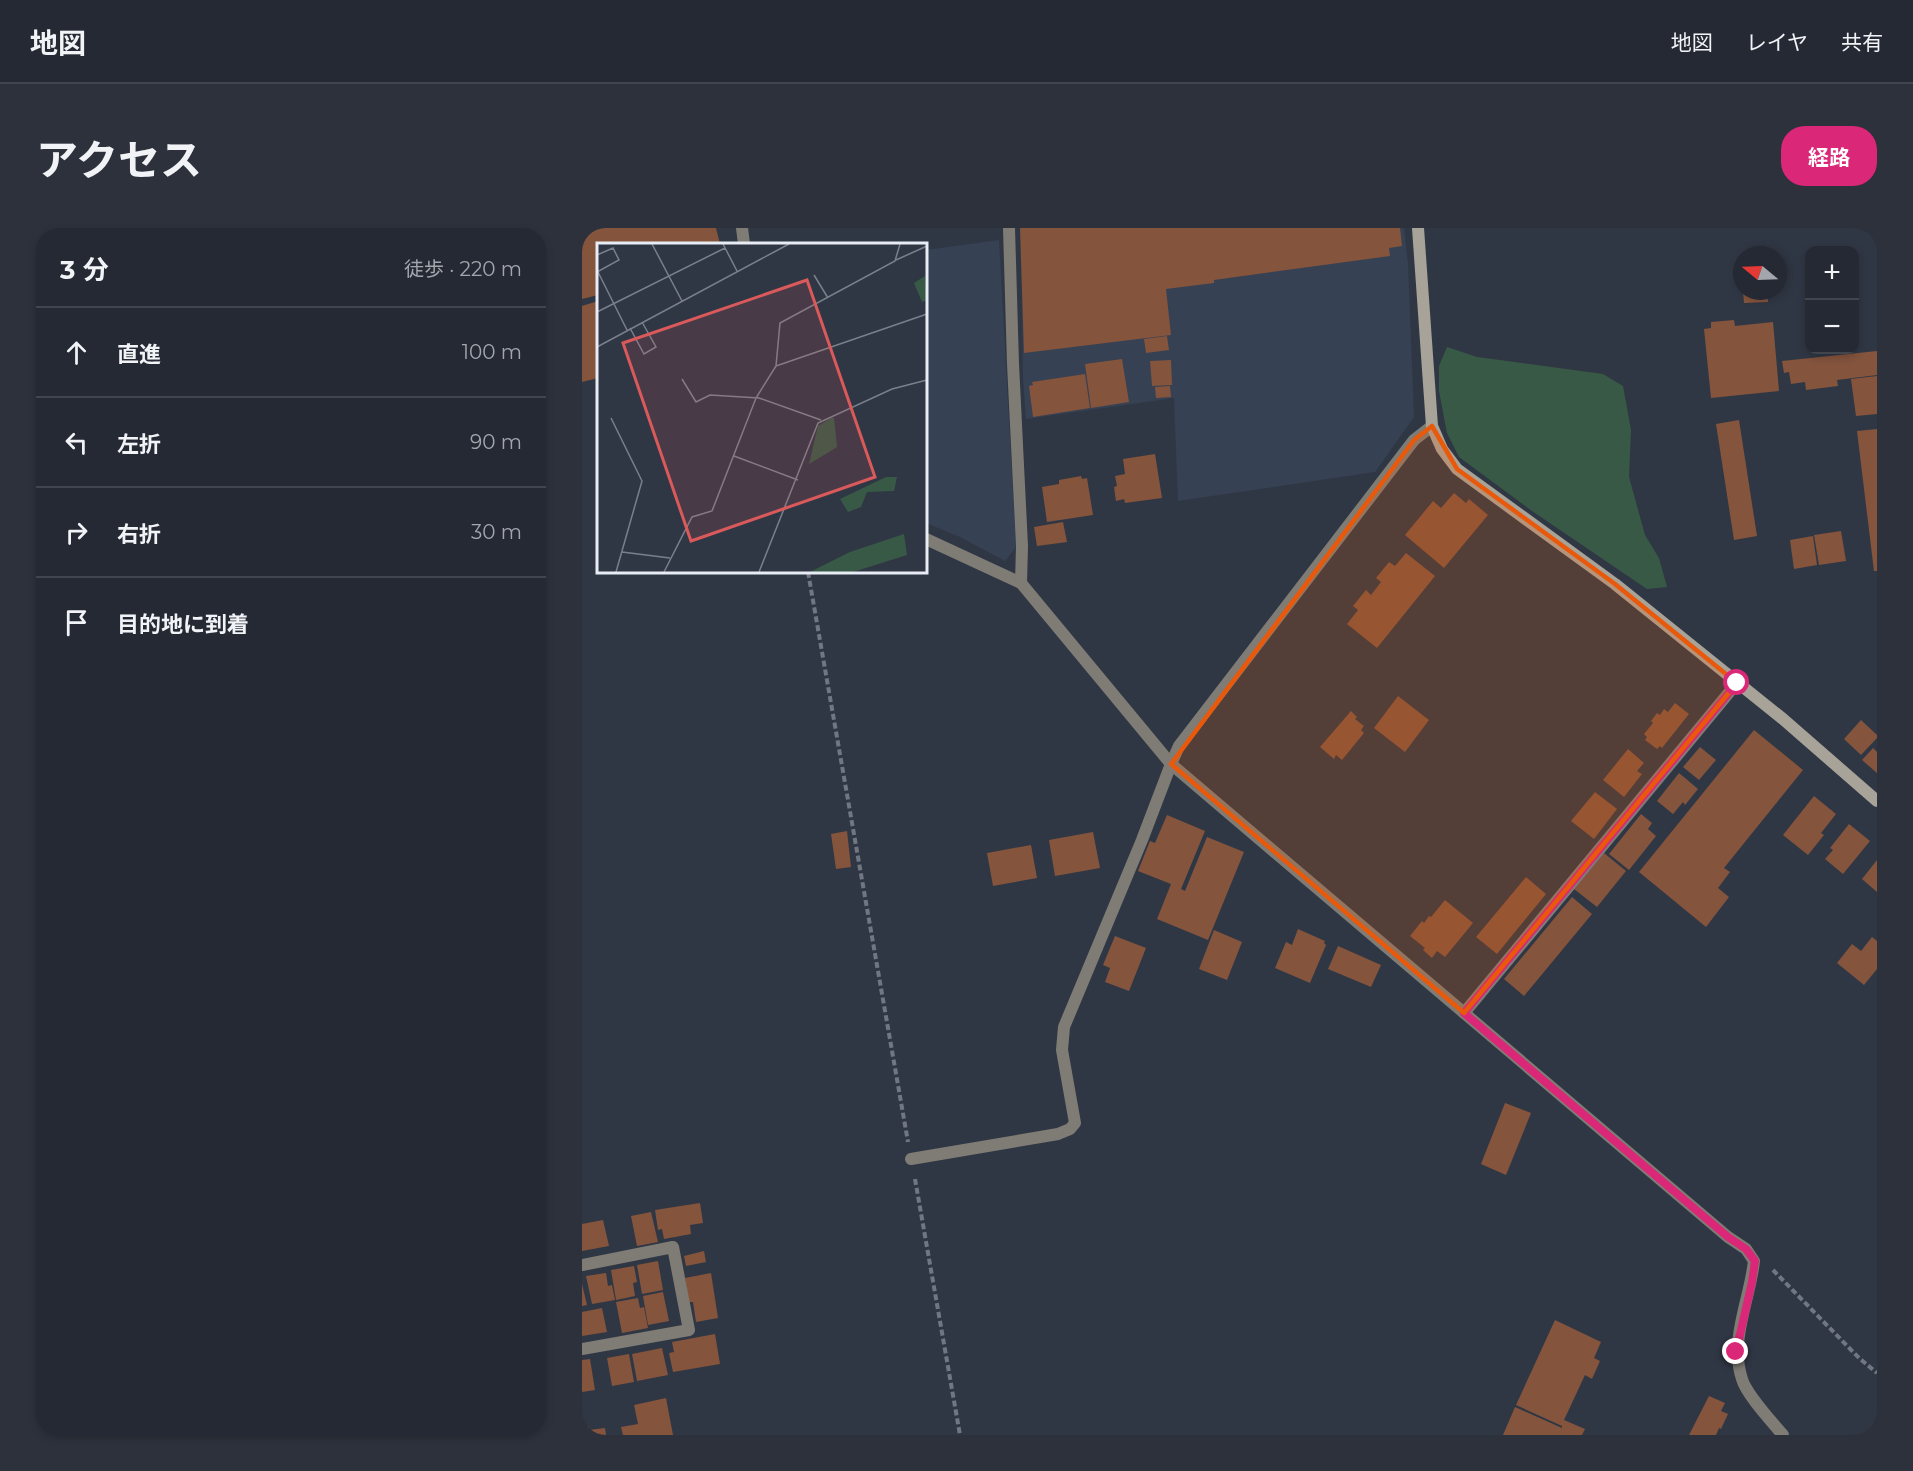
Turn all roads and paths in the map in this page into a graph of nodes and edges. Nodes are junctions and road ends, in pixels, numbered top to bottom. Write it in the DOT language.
graph roads {
  1 [pos="742,228"];
  2 [pos="1009,228"];
  3 [pos="1418,228"];
  4 [pos="744,243"];
  5 [pos="1432,426"];
  6 [pos="927,539"];
  7 [pos="808,573"];
  8 [pos="1021,584"];
  9 [pos="1737,683"];
  10 [pos="1171,764"];
  11 [pos="1877,801"];
  12 [pos="1464,1013"];
  13 [pos="911,1159"];
  14 [pos="1755,1261"];
  15 [pos="582,1265"];
  16 [pos="582,1349"];
  17 [pos="1877,1373"];
  18 [pos="960,1435"];
  19 [pos="1783,1435"];
  1 -- 4 [label="street"];
  2 -- 8 [label="street"];
  3 -- 5 [label="street"];
  5 -- 9 [label="street"];
  5 -- 10 [label="street"];
  6 -- 8 [label="street"];
  7 -- 13 [label="path"];
  8 -- 10 [label="street"];
  9 -- 11 [label="street"];
  9 -- 12 [label="street"];
  10 -- 12 [label="street"];
  10 -- 13 [label="street"];
  12 -- 14 [label="street"];
  13 -- 18 [label="path"];
  14 -- 17 [label="path"];
  14 -- 19 [label="street"];
  15 -- 16 [label="street"];
}
